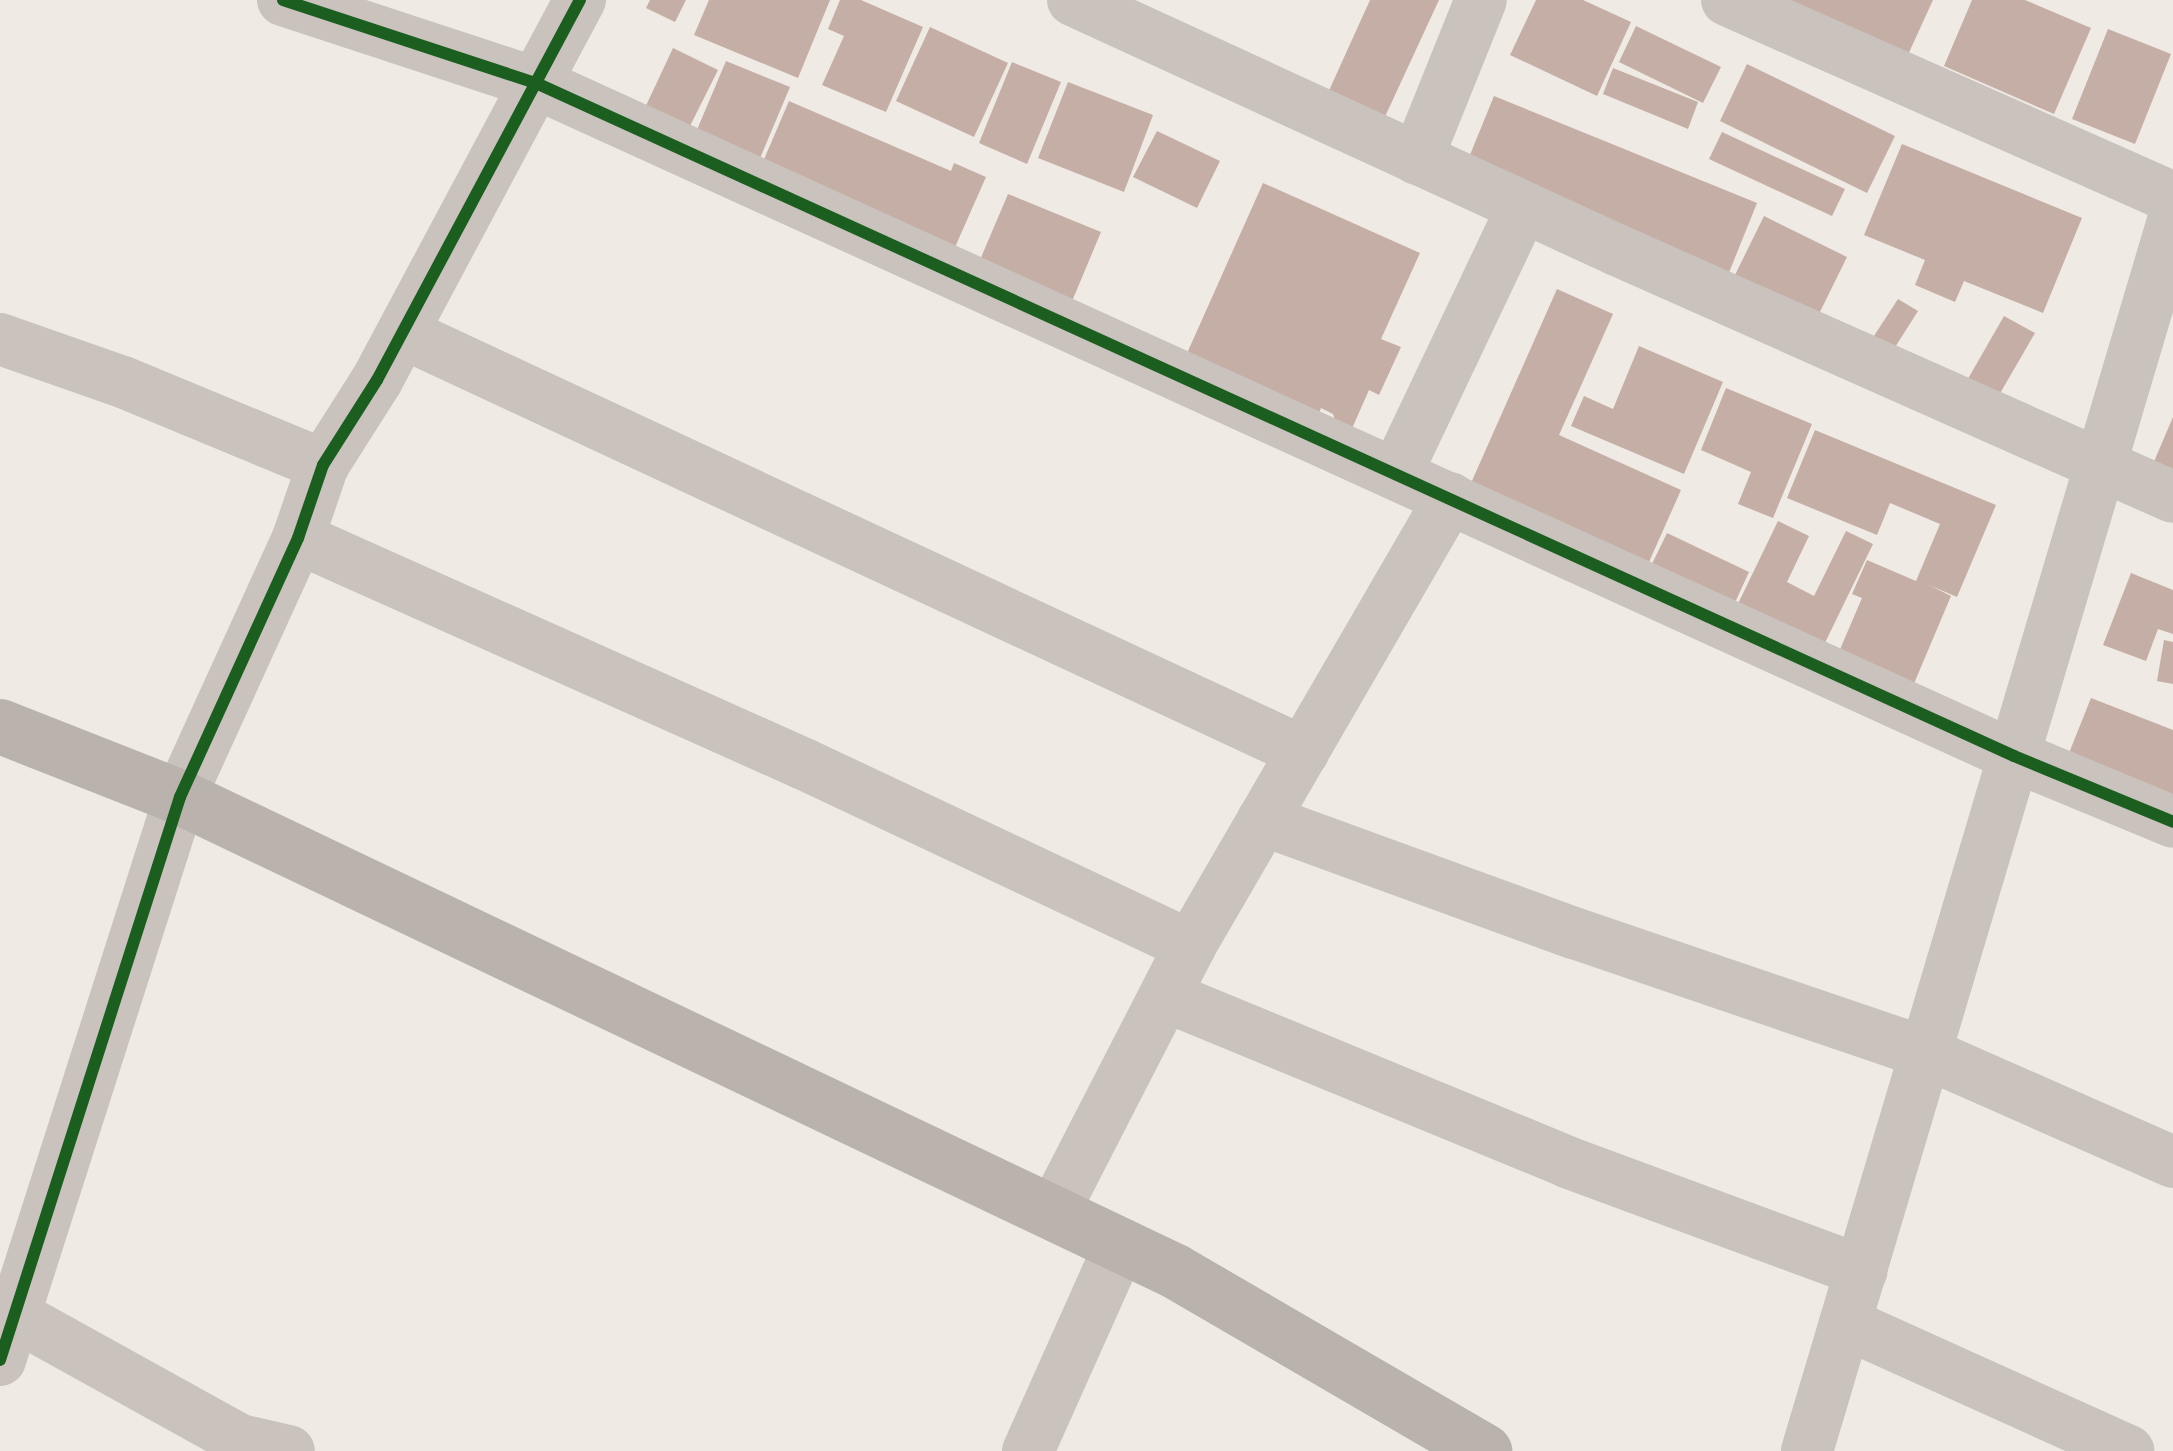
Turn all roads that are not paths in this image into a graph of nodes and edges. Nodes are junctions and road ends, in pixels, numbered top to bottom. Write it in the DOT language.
graph roads {
  1 [pos="283,0"];
  2 [pos="580,0"];
  3 [pos="1073,0"];
  4 [pos="1482,0"];
  5 [pos="1727,0"];
  6 [pos="536,83"];
  7 [pos="1417,159"];
  8 [pos="2173,198"];
  9 [pos="1522,207"];
  10 [pos="2173,221"];
  11 [pos="403,333"];
  12 [pos="0,339"];
  13 [pos="322,465"];
  14 [pos="2101,466"];
  15 [pos="1396,474"];
  16 [pos="2173,496"];
  17 [pos="1450,498"];
  18 [pos="298,538"];
  19 [pos="0,726"];
  20 [pos="1303,752"];
  21 [pos="2014,756"];
  22 [pos="180,797"];
  23 [pos="1263,820"];
  24 [pos="2173,822"];
  25 [pos="1190,946"];
  26 [pos="1165,996"];
  27 [pos="1926,1054"];
  28 [pos="2173,1162"];
  29 [pos="1053,1214"];
  30 [pos="1120,1245"];
  31 [pos="1860,1271"];
  32 [pos="1845,1323"];
  33 [pos="5,1330"];
  34 [pos="289,1451"];
  35 [pos="1028,1451"];
  36 [pos="1484,1451"];
  37 [pos="1807,1451"];
  38 [pos="2128,1451"];
  1 -- 6 [label="street"];
  2 -- 6 [label="street"];
  3 -- 7 [label="street"];
  4 -- 7 [label="street"];
  5 -- 8 [label="street"];
  6 -- 11 [label="street"];
  6 -- 15 [label="street"];
  7 -- 9 [label="street"];
  9 -- 14 [label="street"];
  9 -- 15 [label="street"];
  10 -- 14 [label="street"];
  11 -- 13 [label="street"];
  11 -- 20 [label="street"];
  12 -- 13 [label="street"];
  13 -- 18 [label="street"];
  14 -- 16 [label="street"];
  14 -- 21 [label="street"];
  15 -- 17 [label="street"];
  17 -- 20 [label="street"];
  17 -- 21 [label="street"];
  18 -- 22 [label="street"];
  18 -- 25 [label="street"];
  19 -- 22 [label="main road"];
  20 -- 23 [label="street"];
  21 -- 24 [label="street"];
  21 -- 27 [label="street"];
  22 -- 29 [label="main road"];
  22 -- 33 [label="street"];
  23 -- 25 [label="street"];
  23 -- 27 [label="street"];
  25 -- 26 [label="street"];
  26 -- 29 [label="street"];
  26 -- 31 [label="street"];
  27 -- 28 [label="street"];
  27 -- 31 [label="street"];
  29 -- 30 [label="main road"];
  30 -- 35 [label="street"];
  30 -- 36 [label="main road"];
  31 -- 32 [label="street"];
  32 -- 37 [label="street"];
  32 -- 38 [label="street"];
  33 -- 34 [label="street"];
}
